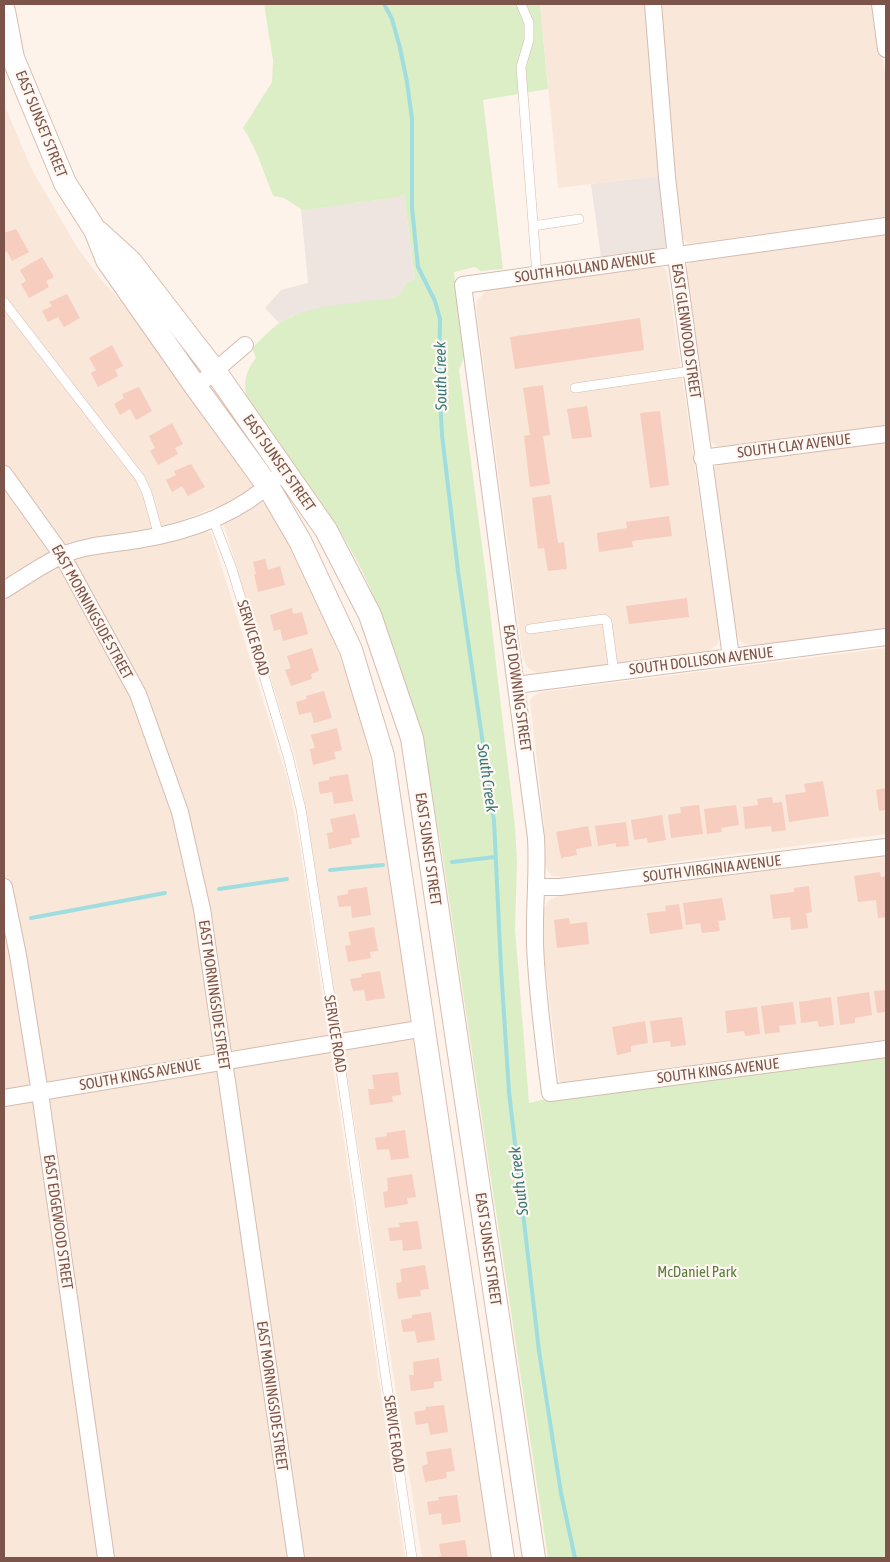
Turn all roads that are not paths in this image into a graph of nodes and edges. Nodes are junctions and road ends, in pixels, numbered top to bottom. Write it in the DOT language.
graph roads {
  1 [pos="520,4"];
  2 [pos="653,4"];
  3 [pos="880,4"];
  4 [pos="4,11"];
  5 [pos="886,49"];
  6 [pos="9,60"];
  7 [pos="579,219"];
  8 [pos="533,226"];
  9 [pos="886,226"];
  10 [pos="95,230"];
  11 [pos="676,256"];
  12 [pos="537,275"];
  13 [pos="463,285"];
  14 [pos="4,302"];
  15 [pos="245,345"];
  16 [pos="215,371"];
  17 [pos="691,371"];
  18 [pos="196,387"];
  19 [pos="575,388"];
  20 [pos="886,434"];
  21 [pos="702,458"];
  22 [pos="4,474"];
  23 [pos="276,478"];
  24 [pos="213,519"];
  25 [pos="159,536"];
  26 [pos="62,555"];
  27 [pos="4,590"];
  28 [pos="530,629"];
  29 [pos="886,637"];
  30 [pos="731,657"];
  31 [pos="614,673"];
  32 [pos="516,685"];
  33 [pos="886,848"];
  34 [pos="4,887"];
  35 [pos="537,887"];
  36 [pos="425,1028"];
  37 [pos="337,1043"];
  38 [pos="886,1048"];
  39 [pos="223,1061"];
  40 [pos="40,1093"];
  41 [pos="550,1093"];
  42 [pos="4,1098"];
  43 [pos="106,1558"];
  44 [pos="296,1558"];
  45 [pos="412,1558"];
  46 [pos="503,1558"];
  47 [pos="534,1558"];
  1 -- 8 [label="lane"];
  2 -- 11 [label="street, EAST GLENWOOD STREET"];
  3 -- 5 [label="street"];
  4 -- 6 [label="main road, EAST SUNSET STREET"];
  6 -- 10 [label="main road, EAST SUNSET STREET"];
  7 -- 8 [label="lane"];
  8 -- 12 [label="lane"];
  9 -- 11 [label="street, SOUTH HOLLAND AVENUE"];
  10 -- 16 [label="main road, EAST SUNSET STREET"];
  10 -- 18 [label="main road, EAST SUNSET STREET"];
  11 -- 12 [label="street, SOUTH HOLLAND AVENUE"];
  11 -- 17 [label="street, EAST GLENWOOD STREET"];
  12 -- 13 [label="street, SOUTH HOLLAND AVENUE"];
  13 -- 32 [label="street, EAST DOWNING STREET"];
  14 -- 25 [label="lane"];
  15 -- 16 [label="street"];
  16 -- 18 [label="street"];
  16 -- 23 [label="main road, EAST SUNSET STREET"];
  17 -- 19 [label="lane"];
  17 -- 21 [label="street, EAST GLENWOOD STREET"];
  18 -- 23 [label="main road, EAST SUNSET STREET"];
  20 -- 21 [label="street, SOUTH CLAY AVENUE"];
  21 -- 30 [label="street, EAST GLENWOOD STREET"];
  22 -- 26 [label="street, EAST MORNINGSIDE STREET"];
  23 -- 24 [label="street"];
  23 -- 36 [label="main road, EAST SUNSET STREET"];
  23 -- 47 [label="main road, EAST SUNSET STREET"];
  24 -- 25 [label="street"];
  24 -- 37 [label="lane, SERVICE ROAD"];
  25 -- 26 [label="street"];
  26 -- 27 [label="street"];
  26 -- 39 [label="street, EAST MORNINGSIDE STREET"];
  28 -- 31 [label="lane"];
  29 -- 30 [label="street, SOUTH DOLLISON AVENUE"];
  30 -- 31 [label="street, SOUTH DOLLISON AVENUE"];
  31 -- 32 [label="street, SOUTH DOLLISON AVENUE"];
  32 -- 35 [label="street, EAST DOWNING STREET"];
  33 -- 35 [label="street, SOUTH VIRGINIA AVENUE"];
  34 -- 40 [label="street, EAST EDGEWOOD STREET"];
  35 -- 41 [label="street, EAST DOWNING STREET"];
  36 -- 37 [label="street, SOUTH KINGS AVENUE"];
  36 -- 46 [label="main road, EAST SUNSET STREET"];
  37 -- 39 [label="street, SOUTH KINGS AVENUE"];
  37 -- 45 [label="lane, SERVICE ROAD"];
  38 -- 41 [label="street, SOUTH KINGS AVENUE"];
  39 -- 40 [label="street, SOUTH KINGS AVENUE"];
  39 -- 44 [label="street, EAST MORNINGSIDE STREET"];
  40 -- 42 [label="street, SOUTH KINGS AVENUE"];
  40 -- 43 [label="street, EAST EDGEWOOD STREET"];
}
